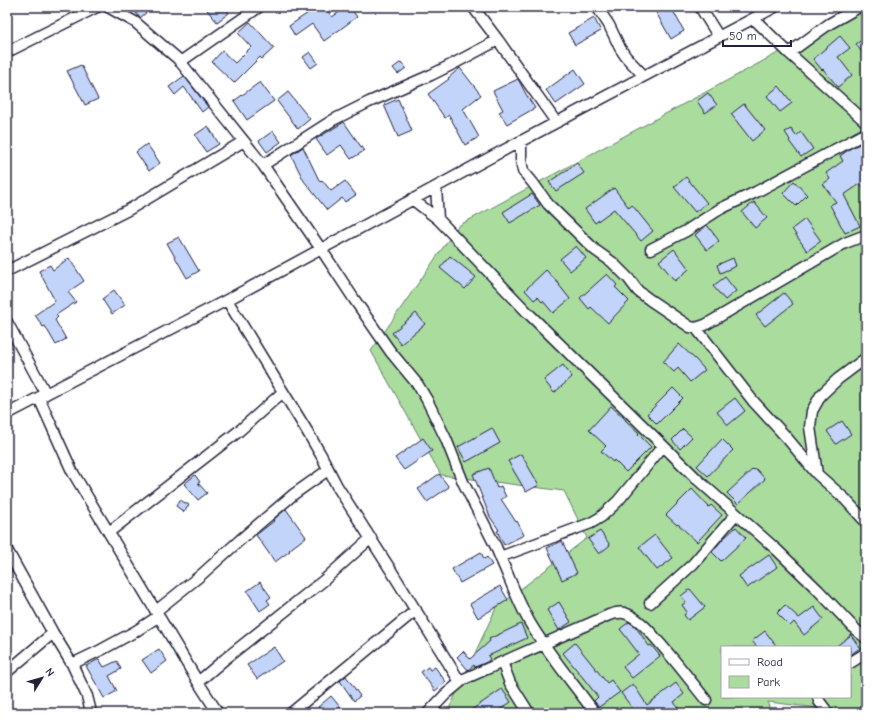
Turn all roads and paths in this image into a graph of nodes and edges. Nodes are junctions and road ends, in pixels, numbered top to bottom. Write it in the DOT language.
graph roads {
  1 [pos="97,7"];
  2 [pos="259,7"];
  3 [pos="473,7"];
  4 [pos="597,7"];
  5 [pos="700,7"];
  6 [pos="775,7"];
  7 [pos="859,7"];
  8 [pos="110,8"];
  9 [pos="754,19"];
  10 [pos="719,37"];
  11 [pos="498,40"];
  12 [pos="7,52"];
  13 [pos="789,53"];
  14 [pos="180,62"];
  15 [pos="644,76"];
  16 [pos="556,122"];
  17 [pos="866,122"];
  18 [pos="866,133"];
  19 [pos="244,141"];
  20 [pos="521,141"];
  21 [pos="263,165"];
  22 [pos="436,187"];
  23 [pos="412,199"];
  24 [pos="438,218"];
  25 [pos="866,235"];
  26 [pos="321,249"];
  27 [pos="651,249"];
  28 [pos="7,271"];
  29 [pos="227,300"];
  30 [pos="7,322"];
  31 [pos="696,328"];
  32 [pos="866,358"];
  33 [pos="283,392"];
  34 [pos="43,396"];
  35 [pos="7,414"];
  36 [pos="663,446"];
  37 [pos="328,470"];
  38 [pos="817,474"];
  39 [pos="736,514"];
  40 [pos="866,522"];
  41 [pos="109,532"];
  42 [pos="371,538"];
  43 [pos="7,550"];
  44 [pos="500,556"];
  45 [pos="650,603"];
  46 [pos="416,610"];
  47 [pos="157,614"];
  48 [pos="53,633"];
  49 [pos="866,638"];
  50 [pos="544,644"];
  51 [pos="866,653"];
  52 [pos="502,662"];
  53 [pos="851,662"];
  54 [pos="72,664"];
  55 [pos="7,672"];
  56 [pos="198,682"];
  57 [pos="460,682"];
  58 [pos="818,698"];
  59 [pos="706,700"];
  60 [pos="90,713"];
  61 [pos="218,713"];
  62 [pos="290,713"];
  63 [pos="428,713"];
  64 [pos="528,713"];
  65 [pos="595,713"];
  66 [pos="828,713"];
  1 -- 12 [label="street"];
  2 -- 14 [label="street"];
  3 -- 11 [label="street"];
  4 -- 15 [label="street"];
  5 -- 10 [label="street"];
  6 -- 9 [label="street"];
  7 -- 13 [label="street"];
  8 -- 14 [label="street"];
  9 -- 10 [label="street"];
  9 -- 13 [label="street"];
  10 -- 15 [label="street"];
  11 -- 16 [label="street"];
  11 -- 21 [label="street"];
  13 -- 17 [label="street"];
  14 -- 19 [label="street"];
  15 -- 16 [label="street"];
  16 -- 20 [label="street"];
  18 -- 27 [label="street"];
  19 -- 21 [label="street"];
  19 -- 28 [label="street"];
  20 -- 22 [label="street"];
  20 -- 31 [label="street"];
  21 -- 26 [label="street"];
  22 -- 23 [label="street"];
  22 -- 24 [label="street"];
  23 -- 24 [label="street"];
  23 -- 26 [label="street"];
  24 -- 36 [label="street"];
  25 -- 31 [label="street"];
  26 -- 29 [label="street"];
  26 -- 44 [label="street"];
  29 -- 33 [label="street"];
  29 -- 34 [label="street"];
  30 -- 34 [label="street"];
  31 -- 38 [label="street"];
  32 -- 38 [label="street"];
  33 -- 37 [label="street"];
  33 -- 41 [label="street"];
  34 -- 35 [label="street"];
  34 -- 41 [label="street"];
  36 -- 39 [label="street"];
  36 -- 44 [label="street"];
  37 -- 42 [label="street"];
  37 -- 47 [label="street"];
  38 -- 40 [label="street"];
  39 -- 45 [label="street"];
  39 -- 49 [label="street"];
  41 -- 47 [label="street"];
  42 -- 46 [label="street"];
  42 -- 56 [label="street"];
  43 -- 48 [label="street"];
  44 -- 50 [label="street"];
  46 -- 57 [label="street"];
  46 -- 62 [label="street"];
  47 -- 54 [label="street"];
  47 -- 56 [label="street"];
  48 -- 54 [label="street"];
  48 -- 55 [label="street"];
  50 -- 52 [label="street"];
  50 -- 59 [label="street"];
  50 -- 65 [label="street"];
  51 -- 53 [label="street"];
  52 -- 57 [label="street"];
  52 -- 64 [label="street"];
  54 -- 60 [label="street"];
  56 -- 61 [label="street"];
  57 -- 63 [label="street"];
  58 -- 66 [label="street"];
}
